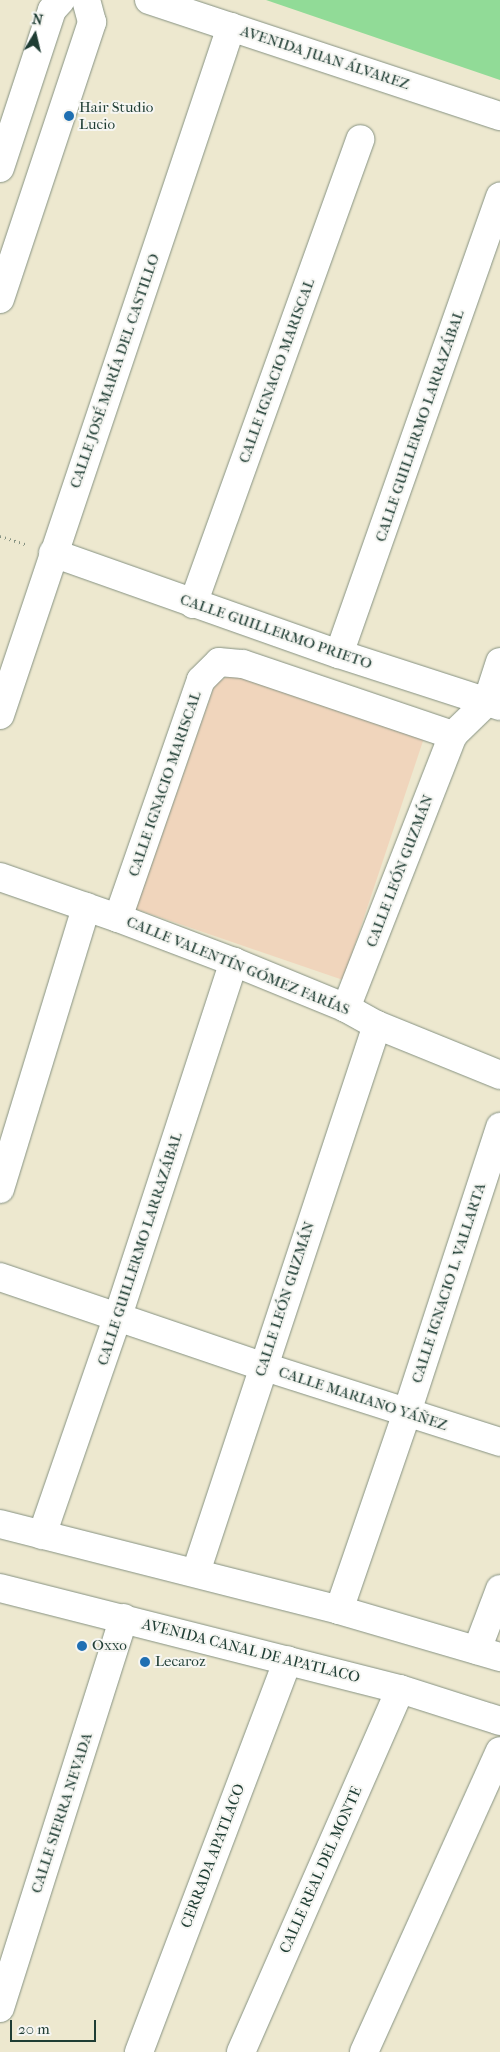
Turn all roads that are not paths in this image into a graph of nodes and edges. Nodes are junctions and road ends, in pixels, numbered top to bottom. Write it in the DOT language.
graph roads {
  1 [pos="61,0"];
  2 [pos="86,0"];
  3 [pos="149,0"];
  4 [pos="231,27"];
  5 [pos="500,116"];
  6 [pos="360,139"];
  7 [pos="0,168"];
  8 [pos="500,198"];
  9 [pos="0,299"];
  10 [pos="53,553"];
  11 [pos="193,604"];
  12 [pos="340,654"];
  13 [pos="500,662"];
  14 [pos="493,704"];
  15 [pos="0,715"];
  16 [pos="453,735"];
  17 [pos="0,877"];
  18 [pos="86,907"];
  19 [pos="118,918"];
  20 [pos="234,962"];
  21 [pos="346,1008"];
  22 [pos="376,1026"];
  23 [pos="500,1075"];
  24 [pos="500,1127"];
  25 [pos="0,1189"];
  26 [pos="0,1277"];
  27 [pos="118,1316"];
  28 [pos="262,1366"];
  29 [pos="407,1412"];
  30 [pos="500,1442"];
  31 [pos="0,1524"];
  32 [pos="42,1535"];
  33 [pos="196,1572"];
  34 [pos="0,1588"];
  35 [pos="500,1589"];
  36 [pos="339,1610"];
  37 [pos="124,1618"];
  38 [pos="488,1653"];
  39 [pos="288,1660"];
  40 [pos="400,1689"];
  41 [pos="500,1721"];
  42 [pos="500,1751"];
  43 [pos="0,2008"];
  44 [pos="139,2052"];
  45 [pos="241,2052"];
  46 [pos="364,2052"];
  1 -- 7 [label="street"];
  2 -- 9 [label="street"];
  3 -- 4 [label="street, AVENIDA JUAN ÁLVAREZ"];
  4 -- 5 [label="street, AVENIDA JUAN ÁLVAREZ"];
  4 -- 10 [label="street, CALLE JOSÉ MARÍA DEL CASTILLO"];
  6 -- 11 [label="street, CALLE IGNACIO MARISCAL"];
  8 -- 12 [label="street, CALLE GUILLERMO LARRAZÁBAL"];
  10 -- 11 [label="street, CALLE GUILLERMO PRIETO"];
  10 -- 15 [label="street, CALLE JOSÉ MARÍA DEL CASTILLO"];
  11 -- 12 [label="street, CALLE GUILLERMO PRIETO"];
  12 -- 14 [label="street, CALLE GUILLERMO PRIETO"];
  13 -- 14 [label="street"];
  14 -- 16 [label="street"];
  16 -- 19 [label="street, CALLE IGNACIO MARISCAL"];
  16 -- 21 [label="street, CALLE LEÓN GUZMÁN"];
  17 -- 18 [label="street, CALLE VALENTÍN GÓMEZ FARÍAS"];
  18 -- 19 [label="street, CALLE VALENTÍN GÓMEZ FARÍAS"];
  18 -- 25 [label="street"];
  19 -- 20 [label="street, CALLE VALENTÍN GÓMEZ FARÍAS"];
  20 -- 21 [label="street, CALLE VALENTÍN GÓMEZ FARÍAS"];
  20 -- 27 [label="street, CALLE GUILLERMO LARRAZÁBAL"];
  21 -- 22 [label="street, CALLE VALENTÍN GÓMEZ FARÍAS"];
  22 -- 23 [label="street, CALLE VALENTÍN GÓMEZ FARÍAS"];
  22 -- 28 [label="street, CALLE LEÓN GUZMÁN"];
  24 -- 29 [label="street, CALLE IGNACIO L. VALLARTA"];
  26 -- 27 [label="street, CALLE MARIANO YÁÑEZ"];
  27 -- 28 [label="street, CALLE MARIANO YÁÑEZ"];
  27 -- 32 [label="street, CALLE GUILLERMO LARRAZÁBAL"];
  28 -- 29 [label="street, CALLE MARIANO YÁÑEZ"];
  28 -- 33 [label="street, CALLE LEÓN GUZMÁN"];
  29 -- 30 [label="street, CALLE MARIANO YÁÑEZ"];
  29 -- 36 [label="street, CALLE IGNACIO L. VALLARTA"];
  31 -- 32 [label="street"];
  32 -- 33 [label="street"];
  33 -- 36 [label="street"];
  34 -- 37 [label="street, AVENIDA CANAL DE APATLACO"];
  35 -- 38 [label="street"];
  36 -- 38 [label="street"];
  37 -- 39 [label="street, AVENIDA CANAL DE APATLACO"];
  37 -- 43 [label="street, CALLE SIERRA NEVADA"];
  39 -- 40 [label="street, AVENIDA CANAL DE APATLACO"];
  39 -- 44 [label="street, CERRADA APATLACO"];
  40 -- 41 [label="street, AVENIDA CANAL DE APATLACO"];
  40 -- 45 [label="street, CALLE REAL DEL MONTE"];
  42 -- 46 [label="street"];
}
